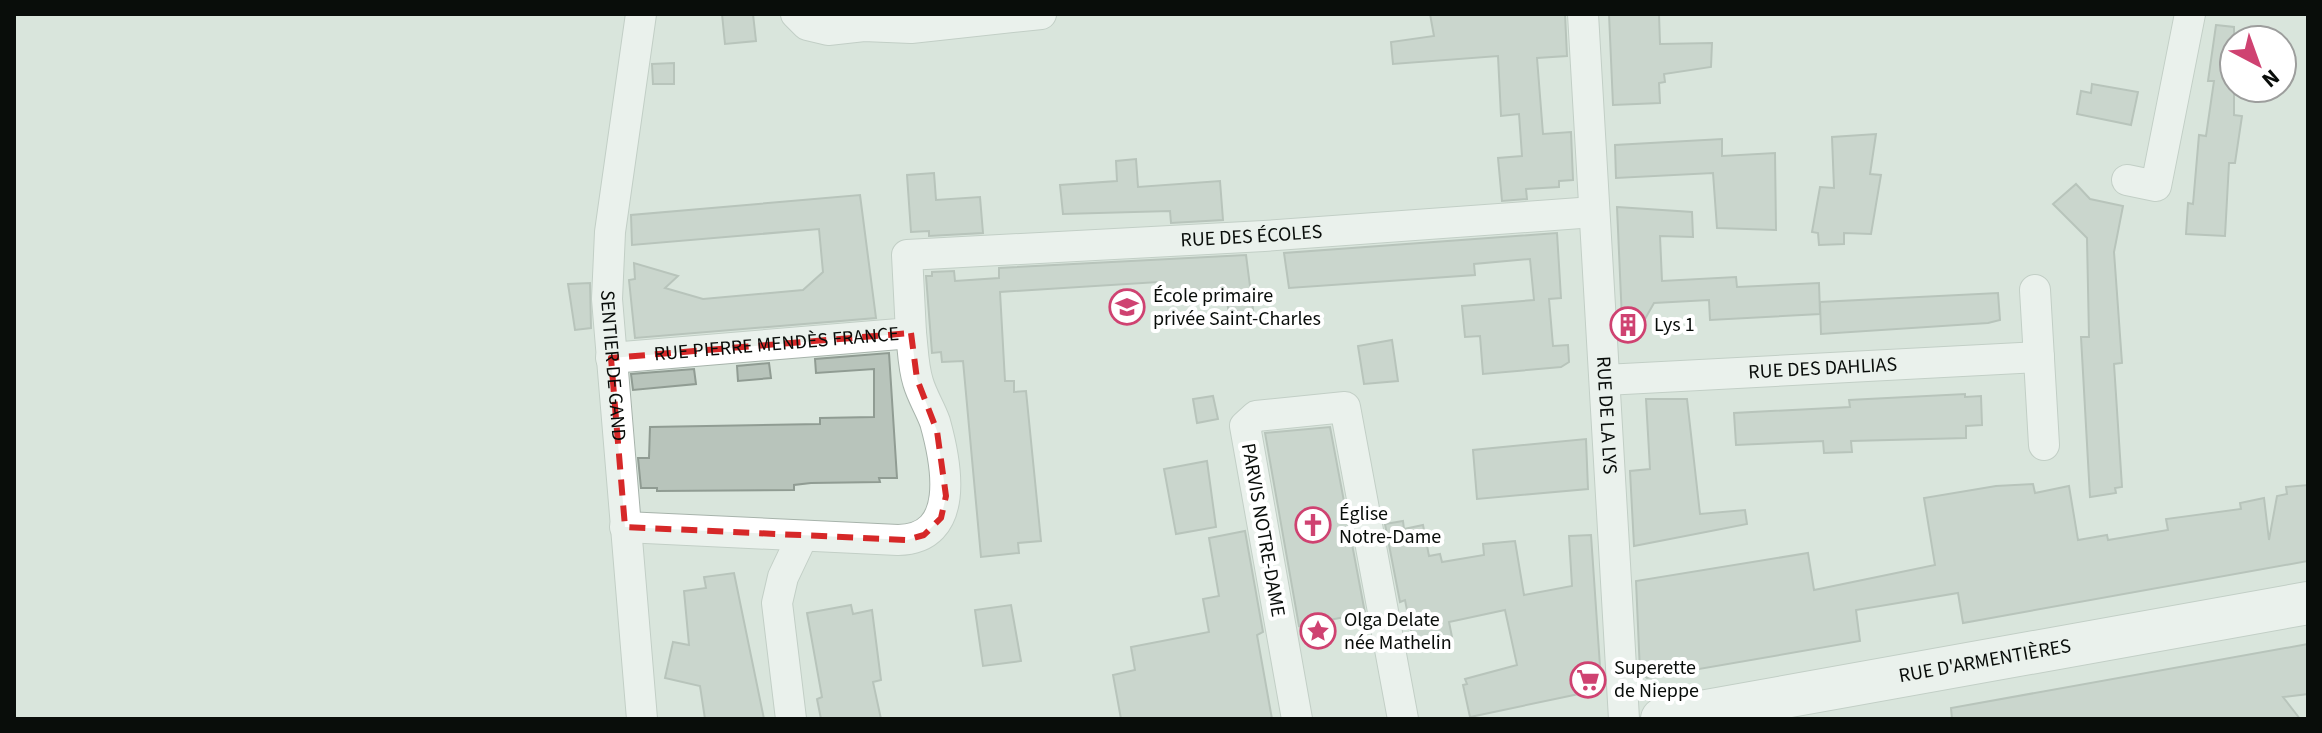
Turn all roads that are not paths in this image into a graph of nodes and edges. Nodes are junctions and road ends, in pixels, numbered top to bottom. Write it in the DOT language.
graph roads {
  1 [pos="641,14"];
  2 [pos="796,14"];
  3 [pos="1041,14"];
  4 [pos="1583,14"];
  5 [pos="2190,14"];
  6 [pos="2127,180"];
  7 [pos="1594,212"];
  8 [pos="907,255"];
  9 [pos="2035,290"];
  10 [pos="911,333"];
  11 [pos="2039,357"];
  12 [pos="611,358"];
  13 [pos="1605,380"];
  14 [pos="2044,445"];
  15 [pos="625,527"];
  16 [pos="802,537"];
  17 [pos="2308,603"];
  18 [pos="642,719"];
  19 [pos="791,719"];
  20 [pos="1297,719"];
  21 [pos="1403,719"];
  22 [pos="1624,719"];
  23 [pos="1662,719"];
  1 -- 12 [label="street, SENTIER DE GAND"];
  2 -- 3 [label="street"];
  4 -- 7 [label="street, RUE DE LA LYS"];
  5 -- 6 [label="street"];
  7 -- 8 [label="street, RUE DES ÉCOLES"];
  7 -- 13 [label="street, RUE DE LA LYS"];
  8 -- 10 [label="street, RUE PIERRE MENDÈS FRANCE"];
  9 -- 11 [label="street"];
  10 -- 12 [label="street, RUE PIERRE MENDÈS FRANCE"];
  10 -- 16 [label="street"];
  11 -- 13 [label="street, RUE DES DAHLIAS"];
  11 -- 14 [label="street"];
  12 -- 15 [label="street, SENTIER DE GAND"];
  13 -- 22 [label="street, RUE DE LA LYS"];
  15 -- 16 [label="street"];
  15 -- 18 [label="street, SENTIER DE GAND"];
  16 -- 19 [label="street"];
  17 -- 23 [label="main road, RUE D'ARMENTIÈRES"];
  20 -- 21 [label="street, PARVIS NOTRE-DAME"];
}
